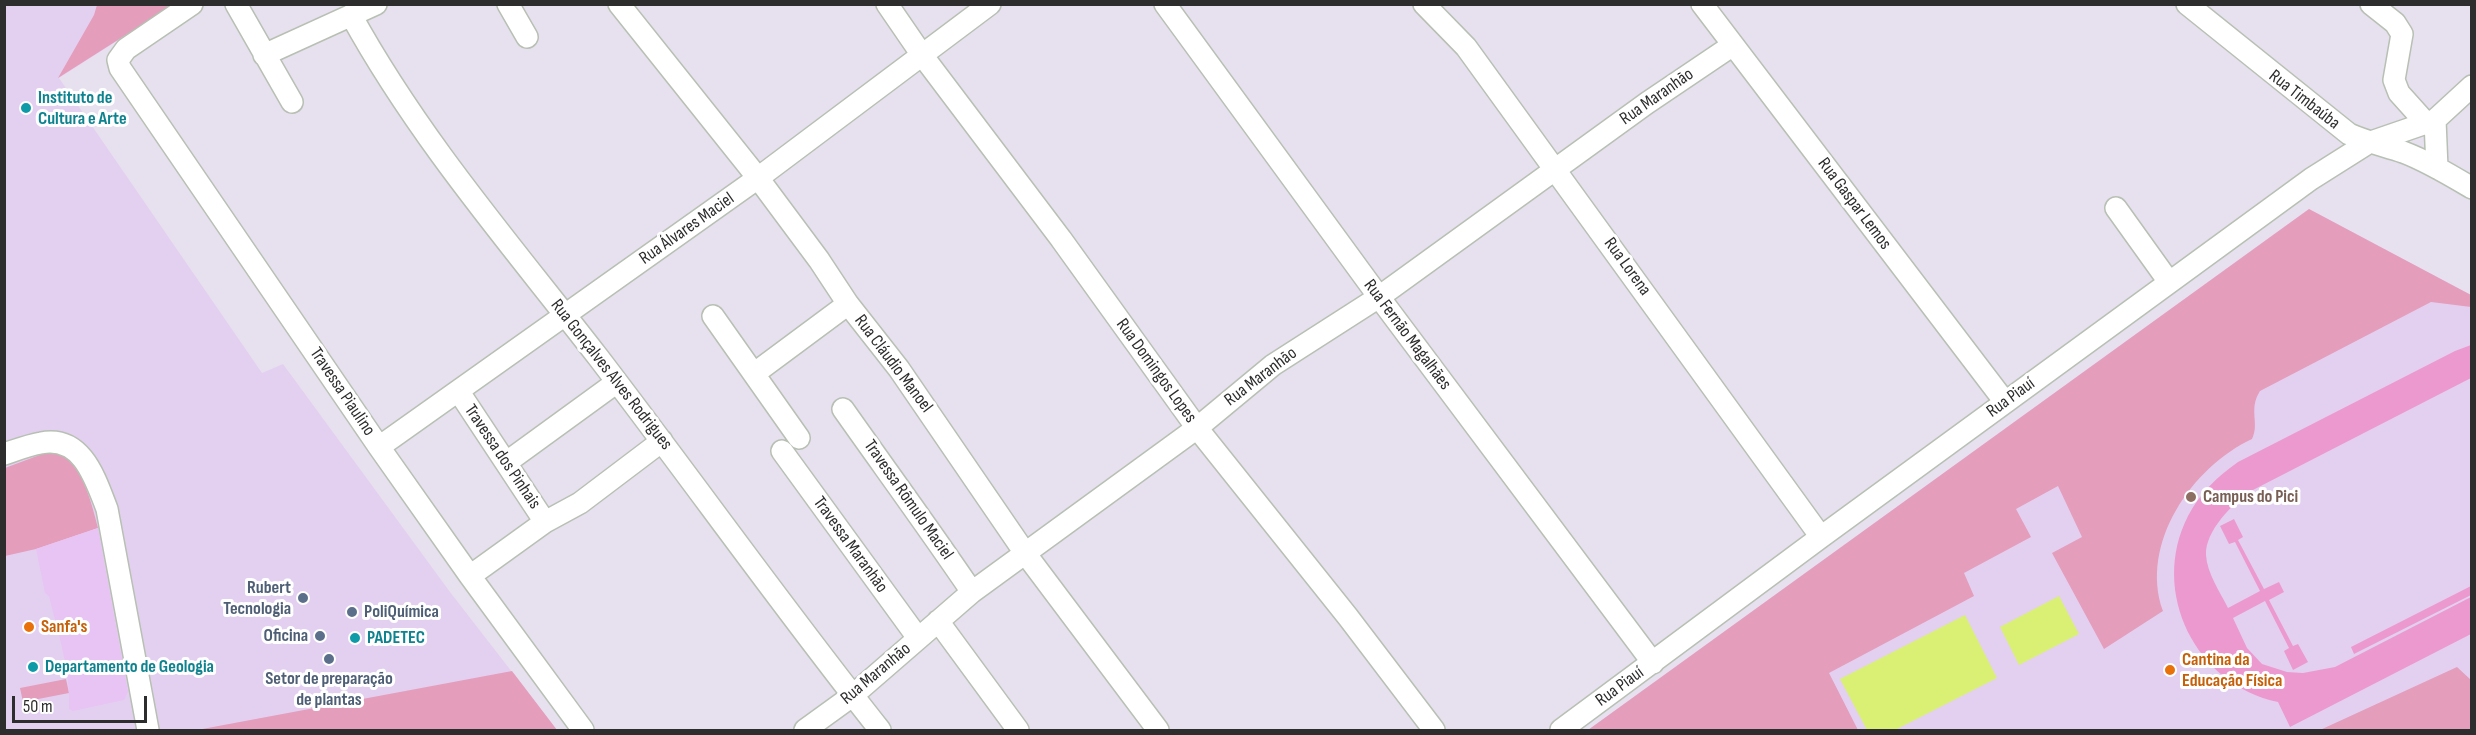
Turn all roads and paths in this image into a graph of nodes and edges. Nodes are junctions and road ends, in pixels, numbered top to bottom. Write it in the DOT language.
graph roads {
  1 [pos="192,4"];
  2 [pos="236,4"];
  3 [pos="376,4"];
  4 [pos="507,4"];
  5 [pos="620,4"];
  6 [pos="887,4"];
  7 [pos="990,4"];
  8 [pos="1165,4"];
  9 [pos="1424,4"];
  10 [pos="1702,4"];
  11 [pos="2187,4"];
  12 [pos="2372,4"];
  13 [pos="351,15"];
  14 [pos="527,37"];
  15 [pos="1732,45"];
  16 [pos="264,55"];
  17 [pos="922,55"];
  18 [pos="2472,86"];
  19 [pos="292,102"];
  20 [pos="2431,121"];
  21 [pos="2368,143"];
  22 [pos="2437,168"];
  23 [pos="1556,170"];
  24 [pos="758,178"];
  25 [pos="2472,188"];
  26 [pos="2116,208"];
  27 [pos="2169,282"];
  28 [pos="1379,297"];
  29 [pos="848,304"];
  30 [pos="566,316"];
  31 [pos="713,316"];
  32 [pos="755,373"];
  33 [pos="617,382"];
  34 [pos="459,392"];
  35 [pos="2005,402"];
  36 [pos="843,409"];
  37 [pos="1197,428"];
  38 [pos="799,438"];
  39 [pos="662,441"];
  40 [pos="379,447"];
  41 [pos="782,451"];
  42 [pos="4,454"];
  43 [pos="507,462"];
  44 [pos="546,522"];
  45 [pos="1821,537"];
  46 [pos="1025,553"];
  47 [pos="470,576"];
  48 [pos="972,592"];
  49 [pos="938,621"];
  50 [pos="918,638"];
  51 [pos="1653,663"];
  52 [pos="852,696"];
  53 [pos="148,730"];
  54 [pos="583,730"];
  55 [pos="805,730"];
  56 [pos="879,730"];
  57 [pos="1018,730"];
  58 [pos="1158,730"];
  59 [pos="1434,730"];
  60 [pos="1561,730"];
  1 -- 40 [label="street, Travessa Piaulino"];
  2 -- 16 [label="street"];
  3 -- 13 [label="street"];
  4 -- 14 [label="street"];
  5 -- 24 [label="street, Rua Cláudio Manoel"];
  6 -- 17 [label="street, Rua Domingos Lopes"];
  7 -- 17 [label="street, Rua Álvares Maciel"];
  8 -- 28 [label="street, Rua Fernão Magalhães"];
  9 -- 23 [label="street, Rua Lorena"];
  10 -- 15 [label="street, Rua Gaspar Lemos"];
  11 -- 21 [label="street, Rua Timbaúba"];
  12 -- 20 [label="street"];
  13 -- 16 [label="street"];
  13 -- 30 [label="street, Rua Gonçalves Alves Rodrigues"];
  15 -- 23 [label="street, Rua Maranhão"];
  15 -- 35 [label="street, Rua Gaspar Lemos"];
  16 -- 19 [label="street"];
  17 -- 24 [label="street, Rua Álvares Maciel"];
  17 -- 37 [label="street, Rua Domingos Lopes"];
  18 -- 20 [label="street, Rua Piauí"];
  20 -- 21 [label="street, Rua Piauí"];
  20 -- 22 [label="street"];
  21 -- 22 [label="street, Rua Timbaúba"];
  21 -- 27 [label="street, Rua Piauí"];
  22 -- 25 [label="street, Rua Timbaúba"];
  23 -- 28 [label="street, Rua Maranhão"];
  23 -- 45 [label="street, Rua Lorena"];
  24 -- 29 [label="street, Rua Cláudio Manoel"];
  24 -- 30 [label="street, Rua Álvares Maciel"];
  26 -- 27 [label="street"];
  27 -- 35 [label="street, Rua Piauí"];
  28 -- 37 [label="street, Rua Maranhão"];
  28 -- 51 [label="street, Rua Fernão Magalhães"];
  29 -- 32 [label="street"];
  29 -- 46 [label="street, Rua Cláudio Manoel"];
  30 -- 33 [label="street, Rua Gonçalves Alves Rodrigues"];
  30 -- 34 [label="street, Rua Álvares Maciel"];
  31 -- 32 [label="street"];
  32 -- 38 [label="street"];
  33 -- 39 [label="street, Rua Gonçalves Alves Rodrigues"];
  33 -- 43 [label="street"];
  34 -- 40 [label="street, Rua Álvares Maciel"];
  34 -- 43 [label="street, Travessa dos Pinhais"];
  35 -- 45 [label="street, Rua Piauí"];
  36 -- 48 [label="street, Travessa Rômulo Maciel"];
  37 -- 46 [label="street, Rua Maranhão"];
  37 -- 59 [label="street, Rua Domingos Lopes"];
  39 -- 44 [label="street"];
  39 -- 52 [label="street, Rua Gonçalves Alves Rodrigues"];
  40 -- 47 [label="street, Travessa Piaulino"];
  41 -- 50 [label="street, Travessa Maranhão"];
  42 -- 53 [label="street"];
  43 -- 44 [label="street, Travessa dos Pinhais"];
  44 -- 47 [label="street"];
  45 -- 51 [label="street, Rua Piauí"];
  46 -- 48 [label="street, Rua Maranhão"];
  46 -- 58 [label="street, Rua Cláudio Manoel"];
  47 -- 54 [label="street, Travessa Piaulino"];
  48 -- 49 [label="street, Rua Maranhão"];
  49 -- 50 [label="street, Rua Maranhão"];
  49 -- 57 [label="street"];
  50 -- 52 [label="street, Rua Maranhão"];
  51 -- 60 [label="street, Rua Piauí"];
  52 -- 55 [label="street, Rua Maranhão"];
  52 -- 56 [label="street, Rua Gonçalves Alves Rodrigues"];
}
